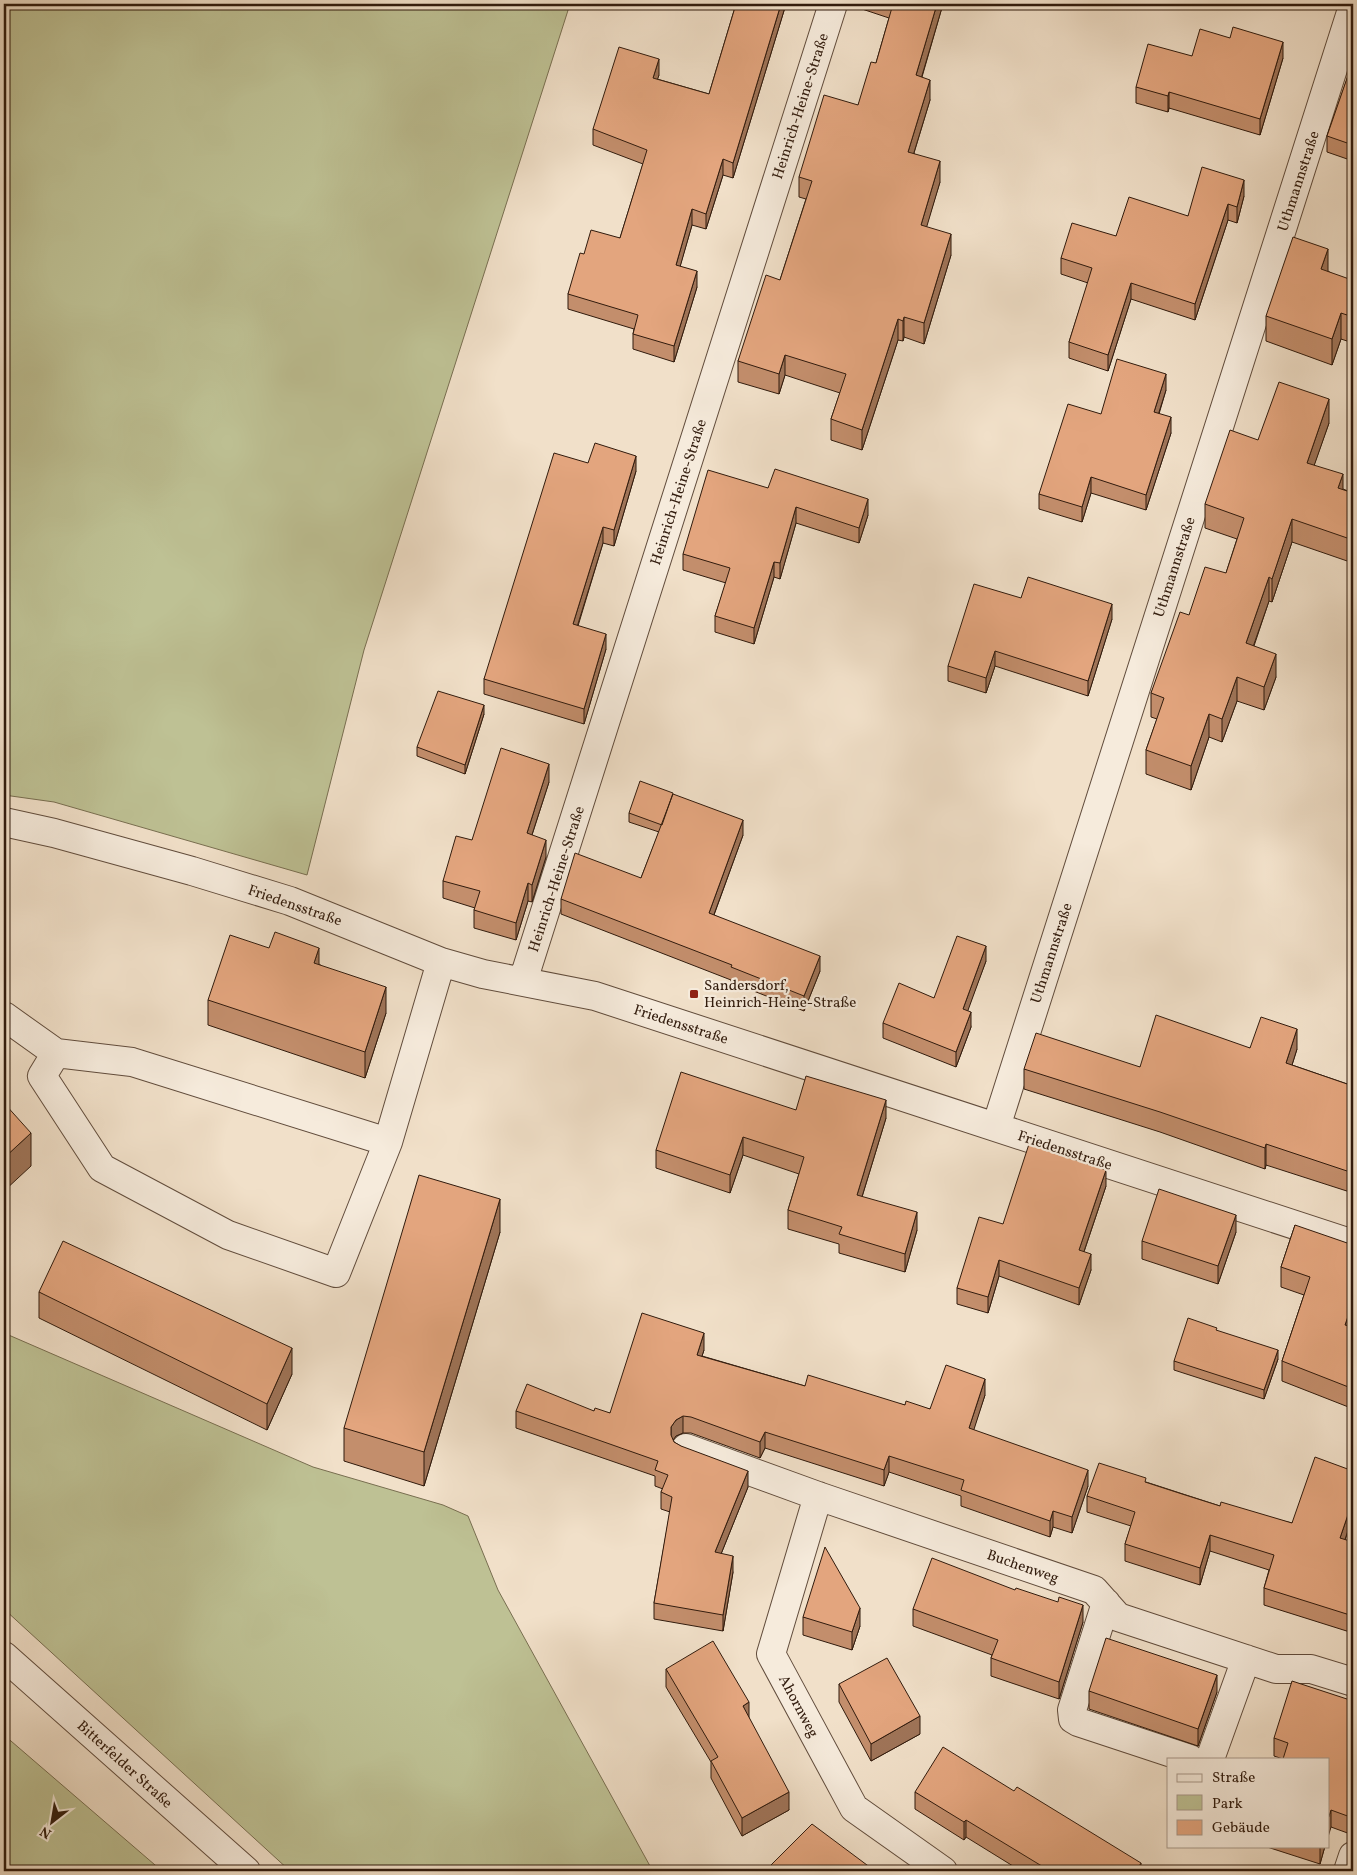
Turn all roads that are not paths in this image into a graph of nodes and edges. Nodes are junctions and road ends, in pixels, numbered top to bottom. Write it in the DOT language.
graph roads {
  1 [pos="833,4"];
  2 [pos="1353,6"];
  3 [pos="4,822"];
  4 [pos="442,962"];
  5 [pos="523,981"];
  6 [pos="4,1016"];
  7 [pos="56,1052"];
  8 [pos="996,1127"];
  9 [pos="388,1142"];
  10 [pos="1353,1244"];
  11 [pos="686,1448"];
  12 [pos="818,1496"];
  13 [pos="1106,1602"];
  14 [pos="4,1656"];
  15 [pos="1246,1659"];
  16 [pos="1353,1682"];
  17 [pos="1187,1758"];
  18 [pos="1210,1758"];
  19 [pos="1353,1856"];
  20 [pos="246,1871"];
  21 [pos="943,1871"];
  22 [pos="1348,1871"];
  1 -- 5 [label="street, Heinrich-Heine-Straße"];
  2 -- 8 [label="street, Uthmannstraße"];
  3 -- 4 [label="street, Friedensstraße"];
  4 -- 5 [label="street, Friedensstraße"];
  4 -- 9 [label="street"];
  5 -- 8 [label="street, Friedensstraße"];
  6 -- 7 [label="street"];
  7 -- 9 [label="street"];
  7 -- 9 [label="street"];
  8 -- 10 [label="street, Friedensstraße"];
  11 -- 12 [label="street, Buchenweg"];
  12 -- 13 [label="street, Buchenweg"];
  12 -- 21 [label="street, Ahornweg"];
  13 -- 15 [label="street, Buchenweg"];
  13 -- 17 [label="street"];
  14 -- 20 [label="street, Bitterfelder Straße"];
  15 -- 16 [label="street, Buchenweg"];
  15 -- 18 [label="street"];
  19 -- 22 [label="street"];
}
